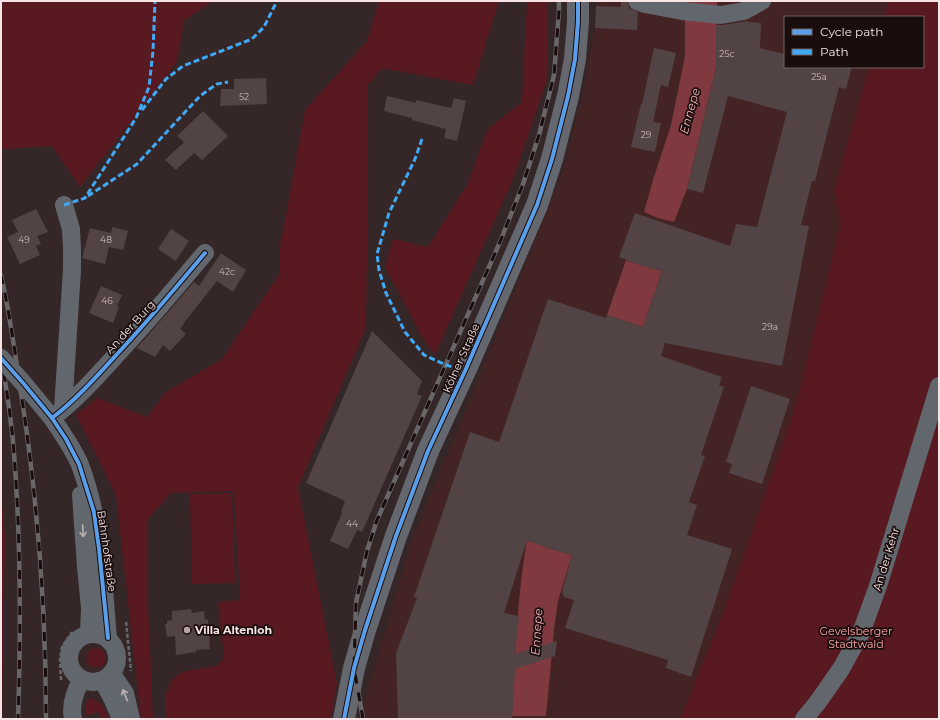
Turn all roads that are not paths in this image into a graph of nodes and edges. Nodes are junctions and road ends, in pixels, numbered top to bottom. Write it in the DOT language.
graph roads {
  1 [pos="578,1"];
  2 [pos="637,1"];
  3 [pos="762,1"];
  4 [pos="64,205"];
  5 [pos="205,252"];
  6 [pos="1,358"];
  7 [pos="939,386"];
  8 [pos="57,413"];
  9 [pos="79,464"];
  10 [pos="82,630"];
  11 [pos="108,638"];
  12 [pos="107,677"];
  13 [pos="79,685"];
  14 [pos="73,719"];
  15 [pos="121,719"];
  16 [pos="131,719"];
  17 [pos="344,719"];
  18 [pos="804,719"];
  1 -- 17 [label="main road, Kölner Straße"];
  2 -- 3 [label="street"];
  4 -- 8 [label="street"];
  5 -- 8 [label="street, An der Burg"];
  6 -- 8 [label="street, Bahnhofstraße, bridge"];
  7 -- 18 [label="street, An der Kehr"];
  8 -- 9 [label="street, Bahnhofstraße"];
  9 -- 10 [label="street, Bahnhofstraße, one-way"];
  9 -- 11 [label="street, Bahnhofstraße"];
  10 -- 11 [label="street"];
  10 -- 13 [label="street"];
  11 -- 12 [label="street, Bahnhofstraße"];
  12 -- 13 [label="street"];
  12 -- 15 [label="street"];
  16 -- 12 [label="street, one-way"];
  13 -- 14 [label="street"];
}
